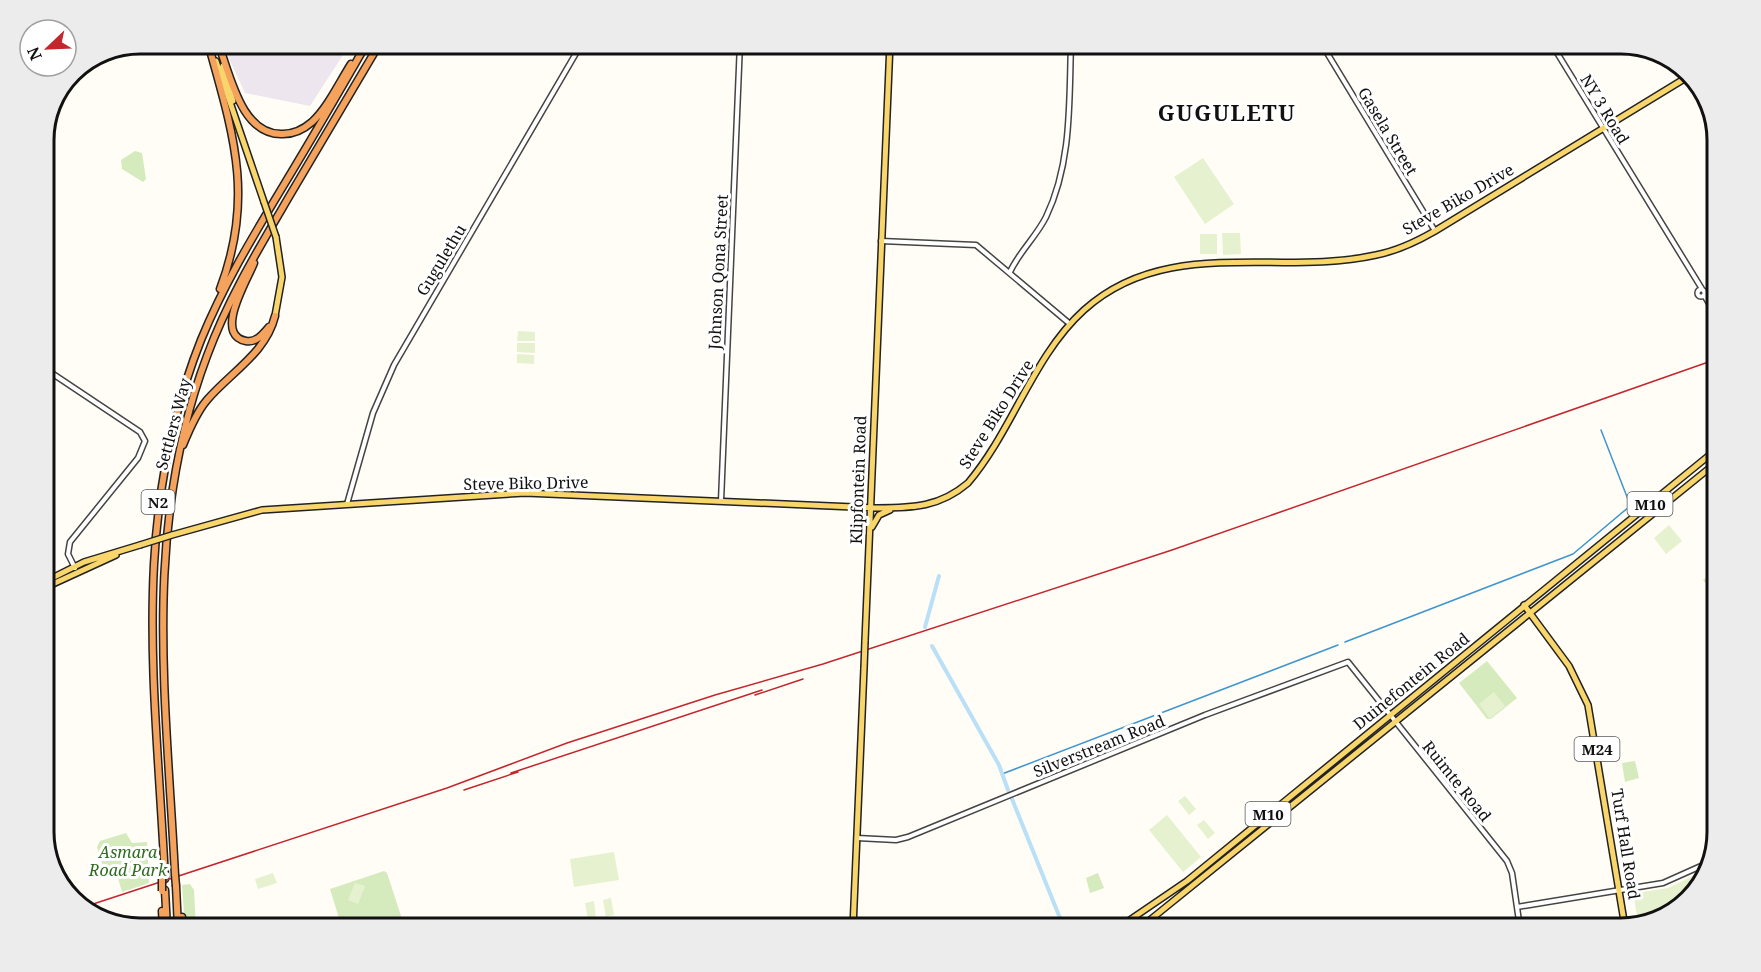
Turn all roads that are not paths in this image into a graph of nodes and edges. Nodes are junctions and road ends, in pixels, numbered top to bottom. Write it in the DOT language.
graph roads {
  1 [pos="212,54"];
  2 [pos="213,54"];
  3 [pos="220,54"];
  4 [pos="221,54"];
  5 [pos="359,54"];
  6 [pos="360,54"];
  7 [pos="374,54"];
  8 [pos="576,54"];
  9 [pos="740,54"];
  10 [pos="890,54"];
  11 [pos="1071,54"];
  12 [pos="1327,54"];
  13 [pos="1557,54"];
  14 [pos="1683,80"];
  15 [pos="238,123"];
  16 [pos="1603,129"];
  17 [pos="1435,231"];
  18 [pos="268,233"];
  19 [pos="881,241"];
  20 [pos="1010,272"];
  21 [pos="1707,300"];
  22 [pos="275,316"];
  23 [pos="1070,324"];
  24 [pos="206,329"];
  25 [pos="54,375"];
  26 [pos="1707,457"];
  27 [pos="1707,470"];
  28 [pos="721,501"];
  29 [pos="347,502"];
  30 [pos="871,507"];
  31 [pos="895,508"];
  32 [pos="166,528"];
  33 [pos="870,529"];
  34 [pos="75,569"];
  35 [pos="54,578"];
  36 [pos="54,582"];
  37 [pos="1524,606"];
  38 [pos="1531,614"];
  39 [pos="1348,662"];
  40 [pos="1389,716"];
  41 [pos="1395,724"];
  42 [pos="857,838"];
  43 [pos="1699,867"];
  44 [pos="1619,890"];
  45 [pos="1517,907"];
  46 [pos="165,918"];
  47 [pos="180,918"];
  48 [pos="854,918"];
  49 [pos="1133,918"];
  50 [pos="1152,918"];
  51 [pos="1519,918"];
  52 [pos="1624,918"];
  1 -- 24 [label="highway"];
  2 -- 15 [label="main road"];
  3 -- 15 [label="main road"];
  4 -- 5 [label="highway"];
  6 -- 24 [label="highway, Settlers Way / N2"];
  7 -- 18 [label="highway, Settlers Way / N2"];
  8 -- 29 [label="street, Gugulethu"];
  9 -- 28 [label="street, Johnson Qona Street"];
  10 -- 19 [label="main road, Klipfontein Road"];
  11 -- 20 [label="street"];
  12 -- 17 [label="street, Gasela Street"];
  13 -- 16 [label="street, NY 3 Road"];
  14 -- 16 [label="main road, Steve Biko Drive"];
  15 -- 22 [label="main road, bridge"];
  16 -- 17 [label="main road, Steve Biko Drive"];
  16 -- 21 [label="street, NY 3 Road"];
  17 -- 23 [label="main road, Steve Biko Drive"];
  18 -- 22 [label="highway"];
  18 -- 32 [label="highway, Settlers Way / N2"];
  19 -- 20 [label="street"];
  19 -- 30 [label="main road, Klipfontein Road"];
  20 -- 23 [label="street"];
  22 -- 32 [label="highway"];
  23 -- 31 [label="main road, Steve Biko Drive"];
  24 -- 46 [label="highway, Settlers Way / N2, bridge"];
  25 -- 34 [label="street"];
  26 -- 37 [label="main road, Duinefontein Road / M10"];
  27 -- 38 [label="main road, Duinefontein Road / M10"];
  28 -- 29 [label="main road, Steve Biko Drive"];
  28 -- 30 [label="main road, Steve Biko Drive"];
  29 -- 34 [label="main road, Steve Biko Drive, bridge"];
  30 -- 31 [label="main road, Steve Biko Drive"];
  30 -- 33 [label="main road, Klipfontein Road"];
  31 -- 33 [label="main road"];
  32 -- 47 [label="highway, Settlers Way / N2, bridge"];
  33 -- 42 [label="main road, Klipfontein Road, bridge"];
  34 -- 35 [label="main road"];
  34 -- 36 [label="main road"];
  37 -- 38 [label="main road, Turf Hall Road / M24"];
  37 -- 40 [label="main road, Duinefontein Road / M10"];
  38 -- 41 [label="main road, Duinefontein Road / M10"];
  38 -- 44 [label="main road, Turf Hall Road / M24"];
  39 -- 40 [label="street, Ruimte Road"];
  39 -- 42 [label="street, Silverstream Road"];
  40 -- 41 [label="street, Ruimte Road"];
  40 -- 49 [label="main road, Duinefontein Road / M10"];
  41 -- 45 [label="street, Ruimte Road"];
  41 -- 50 [label="main road, Duinefontein Road / M10"];
  42 -- 48 [label="main road, Klipfontein Road"];
  43 -- 44 [label="street"];
  44 -- 45 [label="street"];
  44 -- 52 [label="main road, Turf Hall Road / M24"];
  45 -- 51 [label="street, Ruimte Road"];
}
